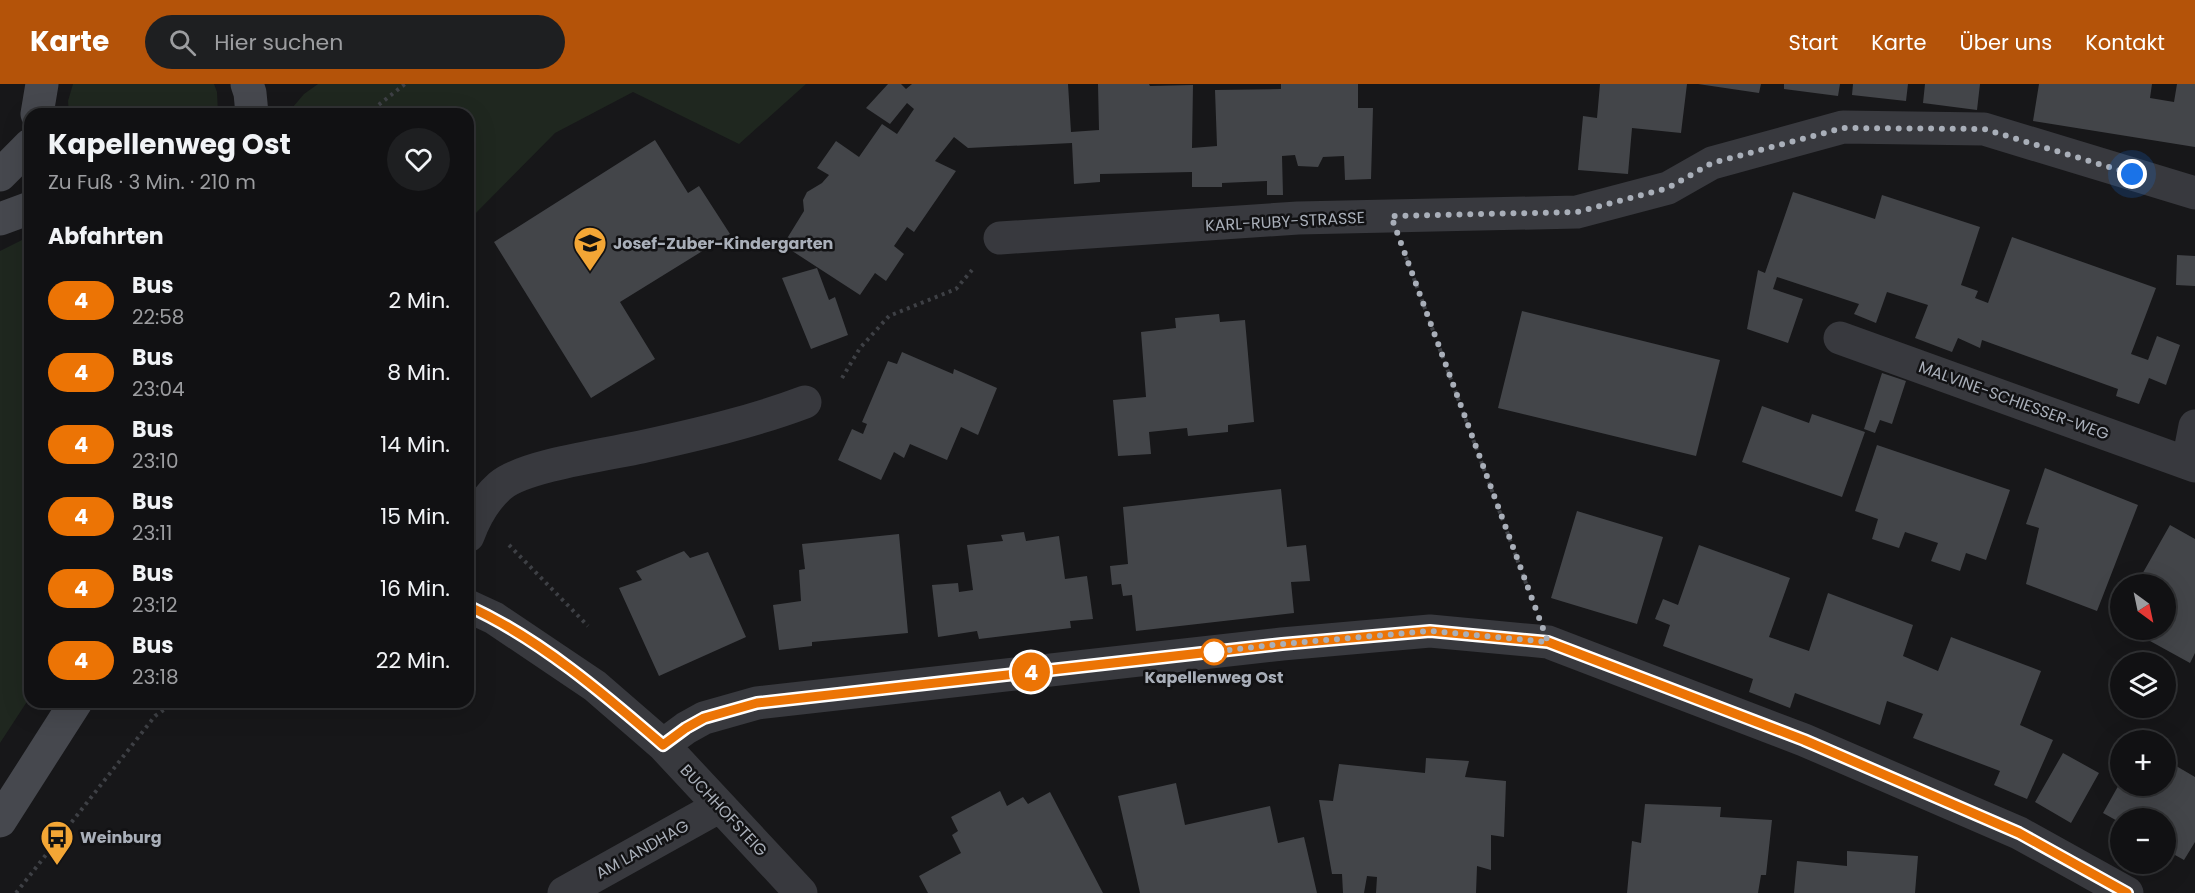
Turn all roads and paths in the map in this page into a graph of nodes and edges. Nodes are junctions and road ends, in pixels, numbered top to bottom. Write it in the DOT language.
graph roads {
  1 [pos="42,84"];
  2 [pos="405,84"];
  3 [pos="38,108"];
  4 [pos="375,108"];
  5 [pos="24,151"];
  6 [pos="0,175"];
  7 [pos="2195,193"];
  8 [pos="24,210"];
  9 [pos="1391,216"];
  10 [pos="0,219"];
  11 [pos="1000,238"];
  12 [pos="1840,338"];
  13 [pos="805,402"];
  14 [pos="2195,426"];
  15 [pos="2192,464"];
  16 [pos="474,523"];
  17 [pos="474,525"];
  18 [pos="474,609"];
  19 [pos="590,628"];
  20 [pos="1548,642"];
  21 [pos="72,708"];
  22 [pos="166,708"];
  23 [pos="663,745"];
  24 [pos="720,806"];
  25 [pos="0,821"];
  26 [pos="16,893"];
  27 [pos="564,893"];
  28 [pos="801,893"];
  29 [pos="2127,893"];
  1 -- 3 [label="street"];
  2 -- 4 [label="path"];
  5 -- 6 [label="street"];
  7 -- 9 [label="street, KARL-RUBY-STRASSE"];
  8 -- 10 [label="street"];
  9 -- 11 [label="street, KARL-RUBY-STRASSE"];
  9 -- 20 [label="path"];
  11 -- 13 [label="path"];
  12 -- 15 [label="street, MALVINE-SCHIESSER-WEG"];
  13 -- 16 [label="street"];
  14 -- 15 [label="street, MALVINE-SCHIESSER-WEG"];
  17 -- 19 [label="path"];
  18 -- 23 [label="street, BUCHHOFSTEIG"];
  20 -- 23 [label="street"];
  20 -- 29 [label="street"];
  21 -- 25 [label="street"];
  22 -- 26 [label="path"];
  23 -- 24 [label="street, BUCHHOFSTEIG"];
  24 -- 27 [label="street, AM LANDHAG"];
  24 -- 28 [label="street, BUCHHOFSTEIG"];
}
